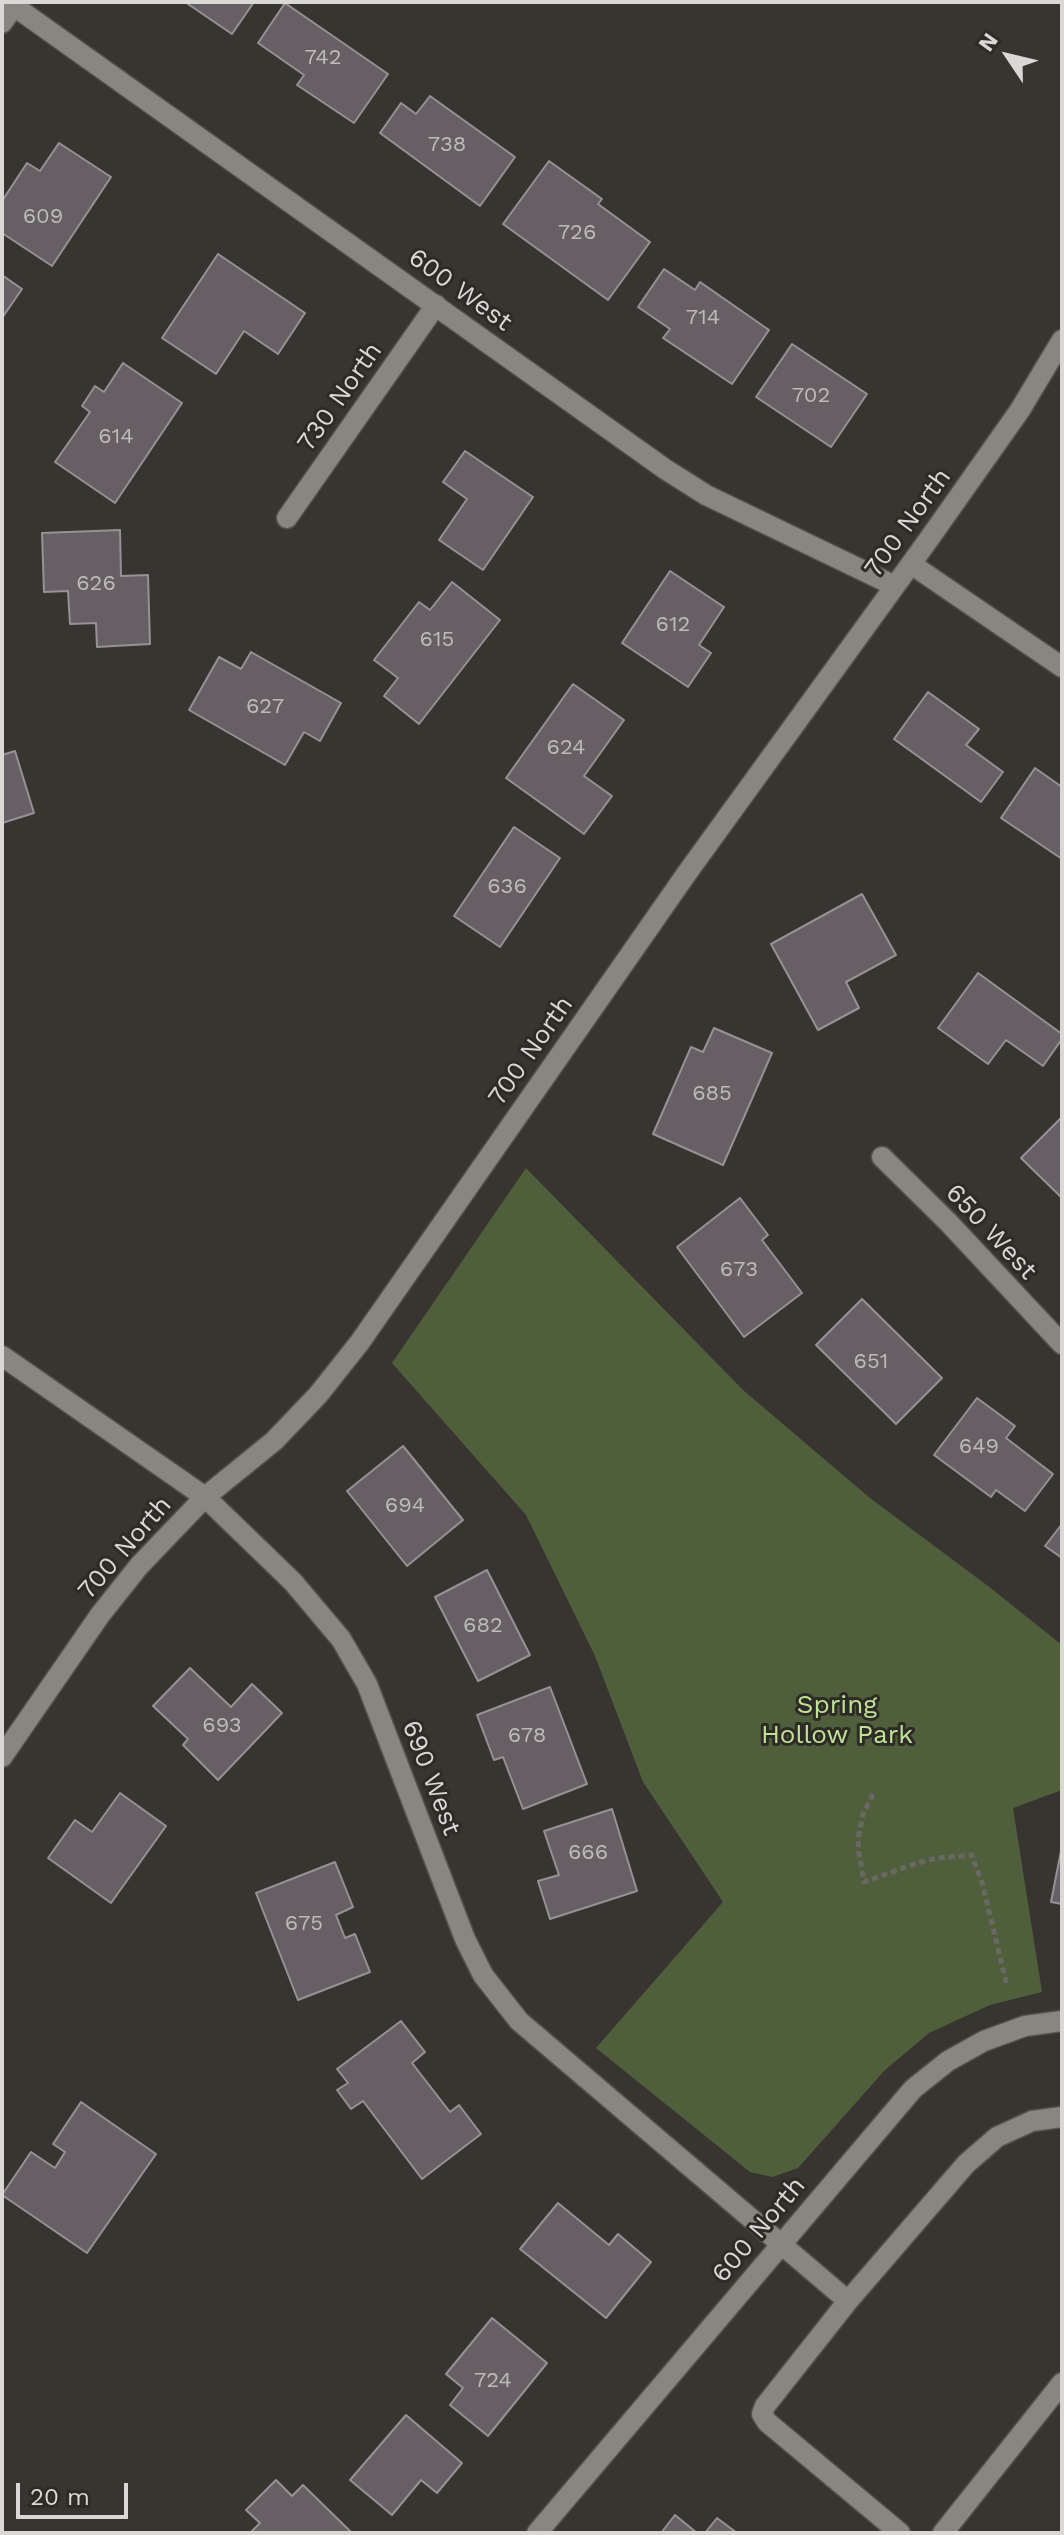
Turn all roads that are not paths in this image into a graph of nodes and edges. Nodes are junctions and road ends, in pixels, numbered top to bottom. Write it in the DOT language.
graph roads {
  1 [pos="11,10"];
  2 [pos="436,305"];
  3 [pos="1062,340"];
  4 [pos="287,518"];
  5 [pos="911,564"];
  6 [pos="895,586"];
  7 [pos="1062,667"];
  8 [pos="882,1157"];
  9 [pos="1062,1344"];
  10 [pos="2,1356"];
  11 [pos="205,1497"];
  12 [pos="2,1757"];
  13 [pos="1062,2021"];
  14 [pos="1062,2117"];
  15 [pos="782,2244"];
  16 [pos="848,2301"];
  17 [pos="1062,2383"];
  18 [pos="537,2533"];
  19 [pos="900,2533"];
  20 [pos="943,2533"];
  1 -- 2 [label="street, 600 West"];
  2 -- 4 [label="street, 730 North"];
  2 -- 6 [label="street, 600 West"];
  3 -- 5 [label="street, 700 North"];
  5 -- 6 [label="street, 700 North"];
  5 -- 7 [label="street"];
  6 -- 11 [label="street, 700 North"];
  8 -- 9 [label="street, 650 West"];
  10 -- 11 [label="street, 690 West"];
  11 -- 12 [label="street, 700 North"];
  11 -- 15 [label="street, 690 West"];
  13 -- 15 [label="street, 600 North"];
  14 -- 16 [label="street"];
  15 -- 16 [label="street, 690 West"];
  15 -- 18 [label="street, 600 North"];
  16 -- 19 [label="street"];
  17 -- 20 [label="street"];
}
